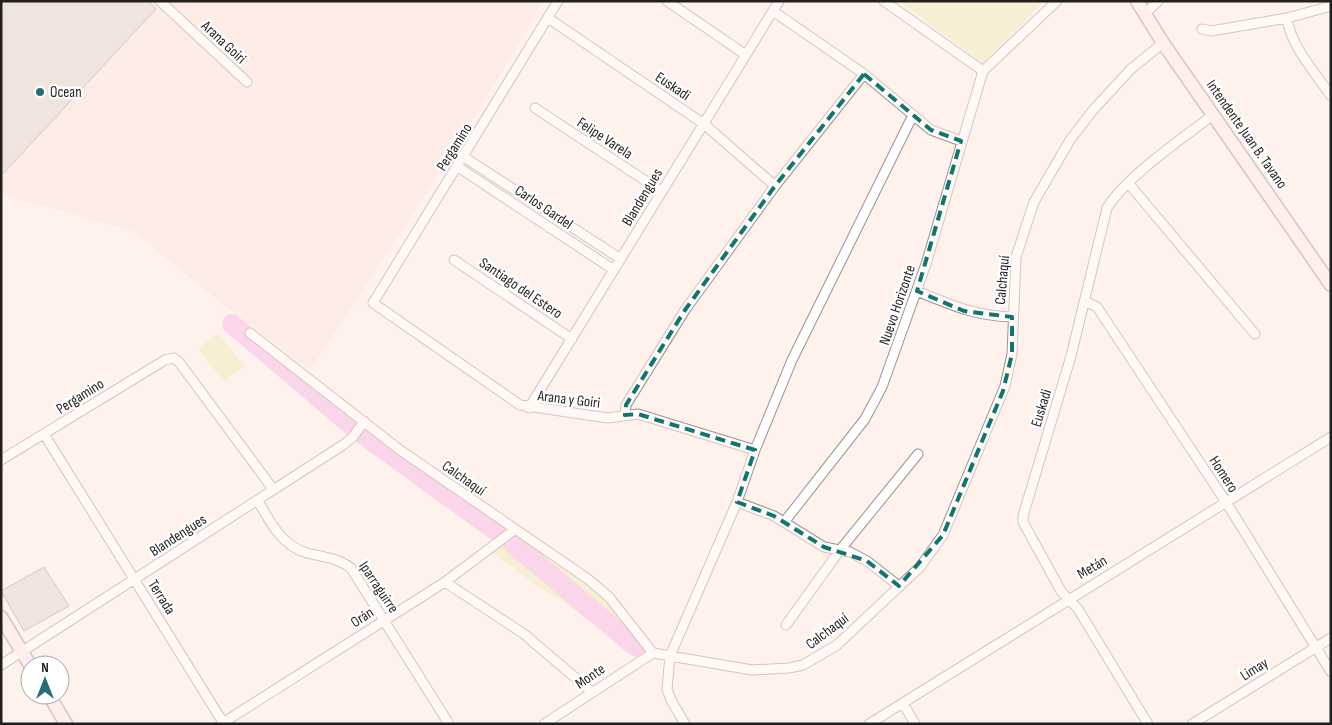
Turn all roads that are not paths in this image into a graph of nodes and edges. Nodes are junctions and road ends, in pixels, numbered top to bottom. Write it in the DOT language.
graph roads {
  1 [pos="160,1"];
  2 [pos="558,1"];
  3 [pos="666,1"];
  4 [pos="779,1"];
  5 [pos="884,1"];
  6 [pos="1056,1"];
  7 [pos="1138,1"];
  8 [pos="1158,1"];
  9 [pos="1331,6"];
  10 [pos="773,11"];
  11 [pos="1146,13"];
  12 [pos="548,18"];
  13 [pos="1287,18"];
  14 [pos="1202,29"];
  15 [pos="1163,43"];
  16 [pos="746,55"];
  17 [pos="983,71"];
  18 [pos="864,74"];
  19 [pos="247,82"];
  20 [pos="1331,96"];
  21 [pos="535,108"];
  22 [pos="1214,114"];
  23 [pos="913,115"];
  24 [pos="704,124"];
  25 [pos="961,141"];
  26 [pos="464,156"];
  27 [pos="458,167"];
  28 [pos="1129,184"];
  29 [pos="774,186"];
  30 [pos="661,191"];
  31 [pos="454,260"];
  32 [pos="621,260"];
  33 [pos="614,270"];
  34 [pos="1331,286"];
  35 [pos="917,291"];
  36 [pos="1085,301"];
  37 [pos="375,306"];
  38 [pos="1012,316"];
  39 [pos="250,333"];
  40 [pos="1255,334"];
  41 [pos="572,339"];
  42 [pos="529,408"];
  43 [pos="625,415"];
  44 [pos="364,421"];
  45 [pos="44,434"];
  46 [pos="1331,436"];
  47 [pos="755,450"];
  48 [pos="918,454"];
  49 [pos="1,460"];
  50 [pos="272,488"];
  51 [pos="258,501"];
  52 [pos="738,502"];
  53 [pos="1226,502"];
  54 [pos="785,521"];
  55 [pos="514,530"];
  56 [pos="840,550"];
  57 [pos="135,579"];
  58 [pos="445,582"];
  59 [pos="899,586"];
  60 [pos="1068,598"];
  61 [pos="1,617"];
  62 [pos="384,620"];
  63 [pos="786,625"];
  64 [pos="1331,638"];
  65 [pos="1316,647"];
  66 [pos="22,652"];
  67 [pos="653,652"];
  68 [pos="24,655"];
  69 [pos="670,656"];
  70 [pos="1,665"];
  71 [pos="1331,672"];
  72 [pos="592,692"];
  73 [pos="902,703"];
  74 [pos="54,705"];
  75 [pos="223,723"];
  76 [pos="66,724"];
  77 [pos="449,724"];
  78 [pos="544,724"];
  79 [pos="685,724"];
  80 [pos="869,724"];
  81 [pos="915,724"];
  82 [pos="1148,724"];
  83 [pos="1192,724"];
  1 -- 19 [label="street, Arana Goiri"];
  2 -- 12 [label="street, Pergamino"];
  3 -- 16 [label="street"];
  4 -- 10 [label="street, Blandengues"];
  5 -- 17 [label="street"];
  6 -- 17 [label="street"];
  7 -- 11 [label="street, Intendente Juan B. Tavano"];
  8 -- 11 [label="street"];
  9 -- 13 [label="street"];
  10 -- 16 [label="street, Blandengues"];
  10 -- 18 [label="street"];
  11 -- 15 [label="street, Intendente Juan B. Tavano"];
  12 -- 24 [label="street, Euskadi"];
  12 -- 26 [label="street, Pergamino"];
  13 -- 14 [label="street"];
  13 -- 20 [label="street"];
  15 -- 22 [label="street, Intendente Juan B. Tavano"];
  15 -- 38 [label="street, Calchaquí"];
  16 -- 24 [label="street, Blandengues"];
  17 -- 25 [label="street, Nuevo Horizonte"];
  18 -- 23 [label="street"];
  18 -- 29 [label="street"];
  21 -- 30 [label="street, Felipe Varela"];
  22 -- 28 [label="street, Euskadi"];
  22 -- 34 [label="street, Intendente Juan B. Tavano"];
  23 -- 25 [label="street"];
  23 -- 47 [label="street"];
  24 -- 29 [label="street, Euskadi"];
  24 -- 30 [label="street, Blandengues"];
  25 -- 35 [label="street, Nuevo Horizonte"];
  26 -- 27 [label="street, Pergamino"];
  26 -- 32 [label="street, Carlos Gardel"];
  27 -- 33 [label="street, Carlos Gardel"];
  27 -- 37 [label="street, Pergamino"];
  28 -- 36 [label="street, Euskadi"];
  28 -- 40 [label="street"];
  29 -- 43 [label="street"];
  30 -- 32 [label="street, Blandengues"];
  31 -- 41 [label="street, Santiago del Estero"];
  32 -- 33 [label="street, Blandengues"];
  33 -- 41 [label="street, Blandengues"];
  35 -- 38 [label="street"];
  35 -- 54 [label="street, Nuevo Horizonte"];
  36 -- 53 [label="street, Homero"];
  36 -- 60 [label="street, Euskadi"];
  37 -- 42 [label="street, Arana y Goiri"];
  38 -- 59 [label="street, Calchaquí"];
  39 -- 44 [label="street, Calchaquí"];
  41 -- 42 [label="street, Blandengues"];
  42 -- 43 [label="street, Arana y Goiri"];
  43 -- 47 [label="street, Arana y Goiri"];
  44 -- 50 [label="street, Blandengues"];
  44 -- 55 [label="street, Calchaquí"];
  45 -- 49 [label="street, Pergamino"];
  45 -- 50 [label="street, Pergamino"];
  45 -- 57 [label="street, Terrada"];
  46 -- 53 [label="street, Metán"];
  47 -- 52 [label="street"];
  48 -- 56 [label="street"];
  50 -- 51 [label="street, Blandengues"];
  51 -- 57 [label="street, Blandengues"];
  51 -- 62 [label="street, Iparraguirre"];
  52 -- 54 [label="street"];
  52 -- 69 [label="street"];
  53 -- 60 [label="street, Metán"];
  53 -- 65 [label="street, Homero"];
  54 -- 56 [label="street"];
  55 -- 58 [label="street, Orán"];
  55 -- 67 [label="street, Calchaquí"];
  56 -- 59 [label="street"];
  56 -- 63 [label="street"];
  57 -- 66 [label="street, Blandengues"];
  57 -- 75 [label="street, Terrada"];
  58 -- 62 [label="street, Orán"];
  58 -- 72 [label="street"];
  59 -- 69 [label="street, Calchaquí"];
  60 -- 73 [label="street, Metán"];
  60 -- 82 [label="street, Euskadi"];
  61 -- 66 [label="street"];
  62 -- 75 [label="street, Orán"];
  62 -- 77 [label="street, Iparraguirre"];
  64 -- 65 [label="street, Limay"];
  65 -- 71 [label="street, Homero"];
  65 -- 83 [label="street, Limay"];
  66 -- 68 [label="street"];
  66 -- 70 [label="street, Blandengues"];
  67 -- 69 [label="street, Calchaquí"];
  67 -- 72 [label="street, Monte"];
  69 -- 79 [label="street"];
  72 -- 78 [label="street, Monte"];
  73 -- 80 [label="street, Metán"];
  73 -- 81 [label="street"];
  74 -- 76 [label="street"];
}
